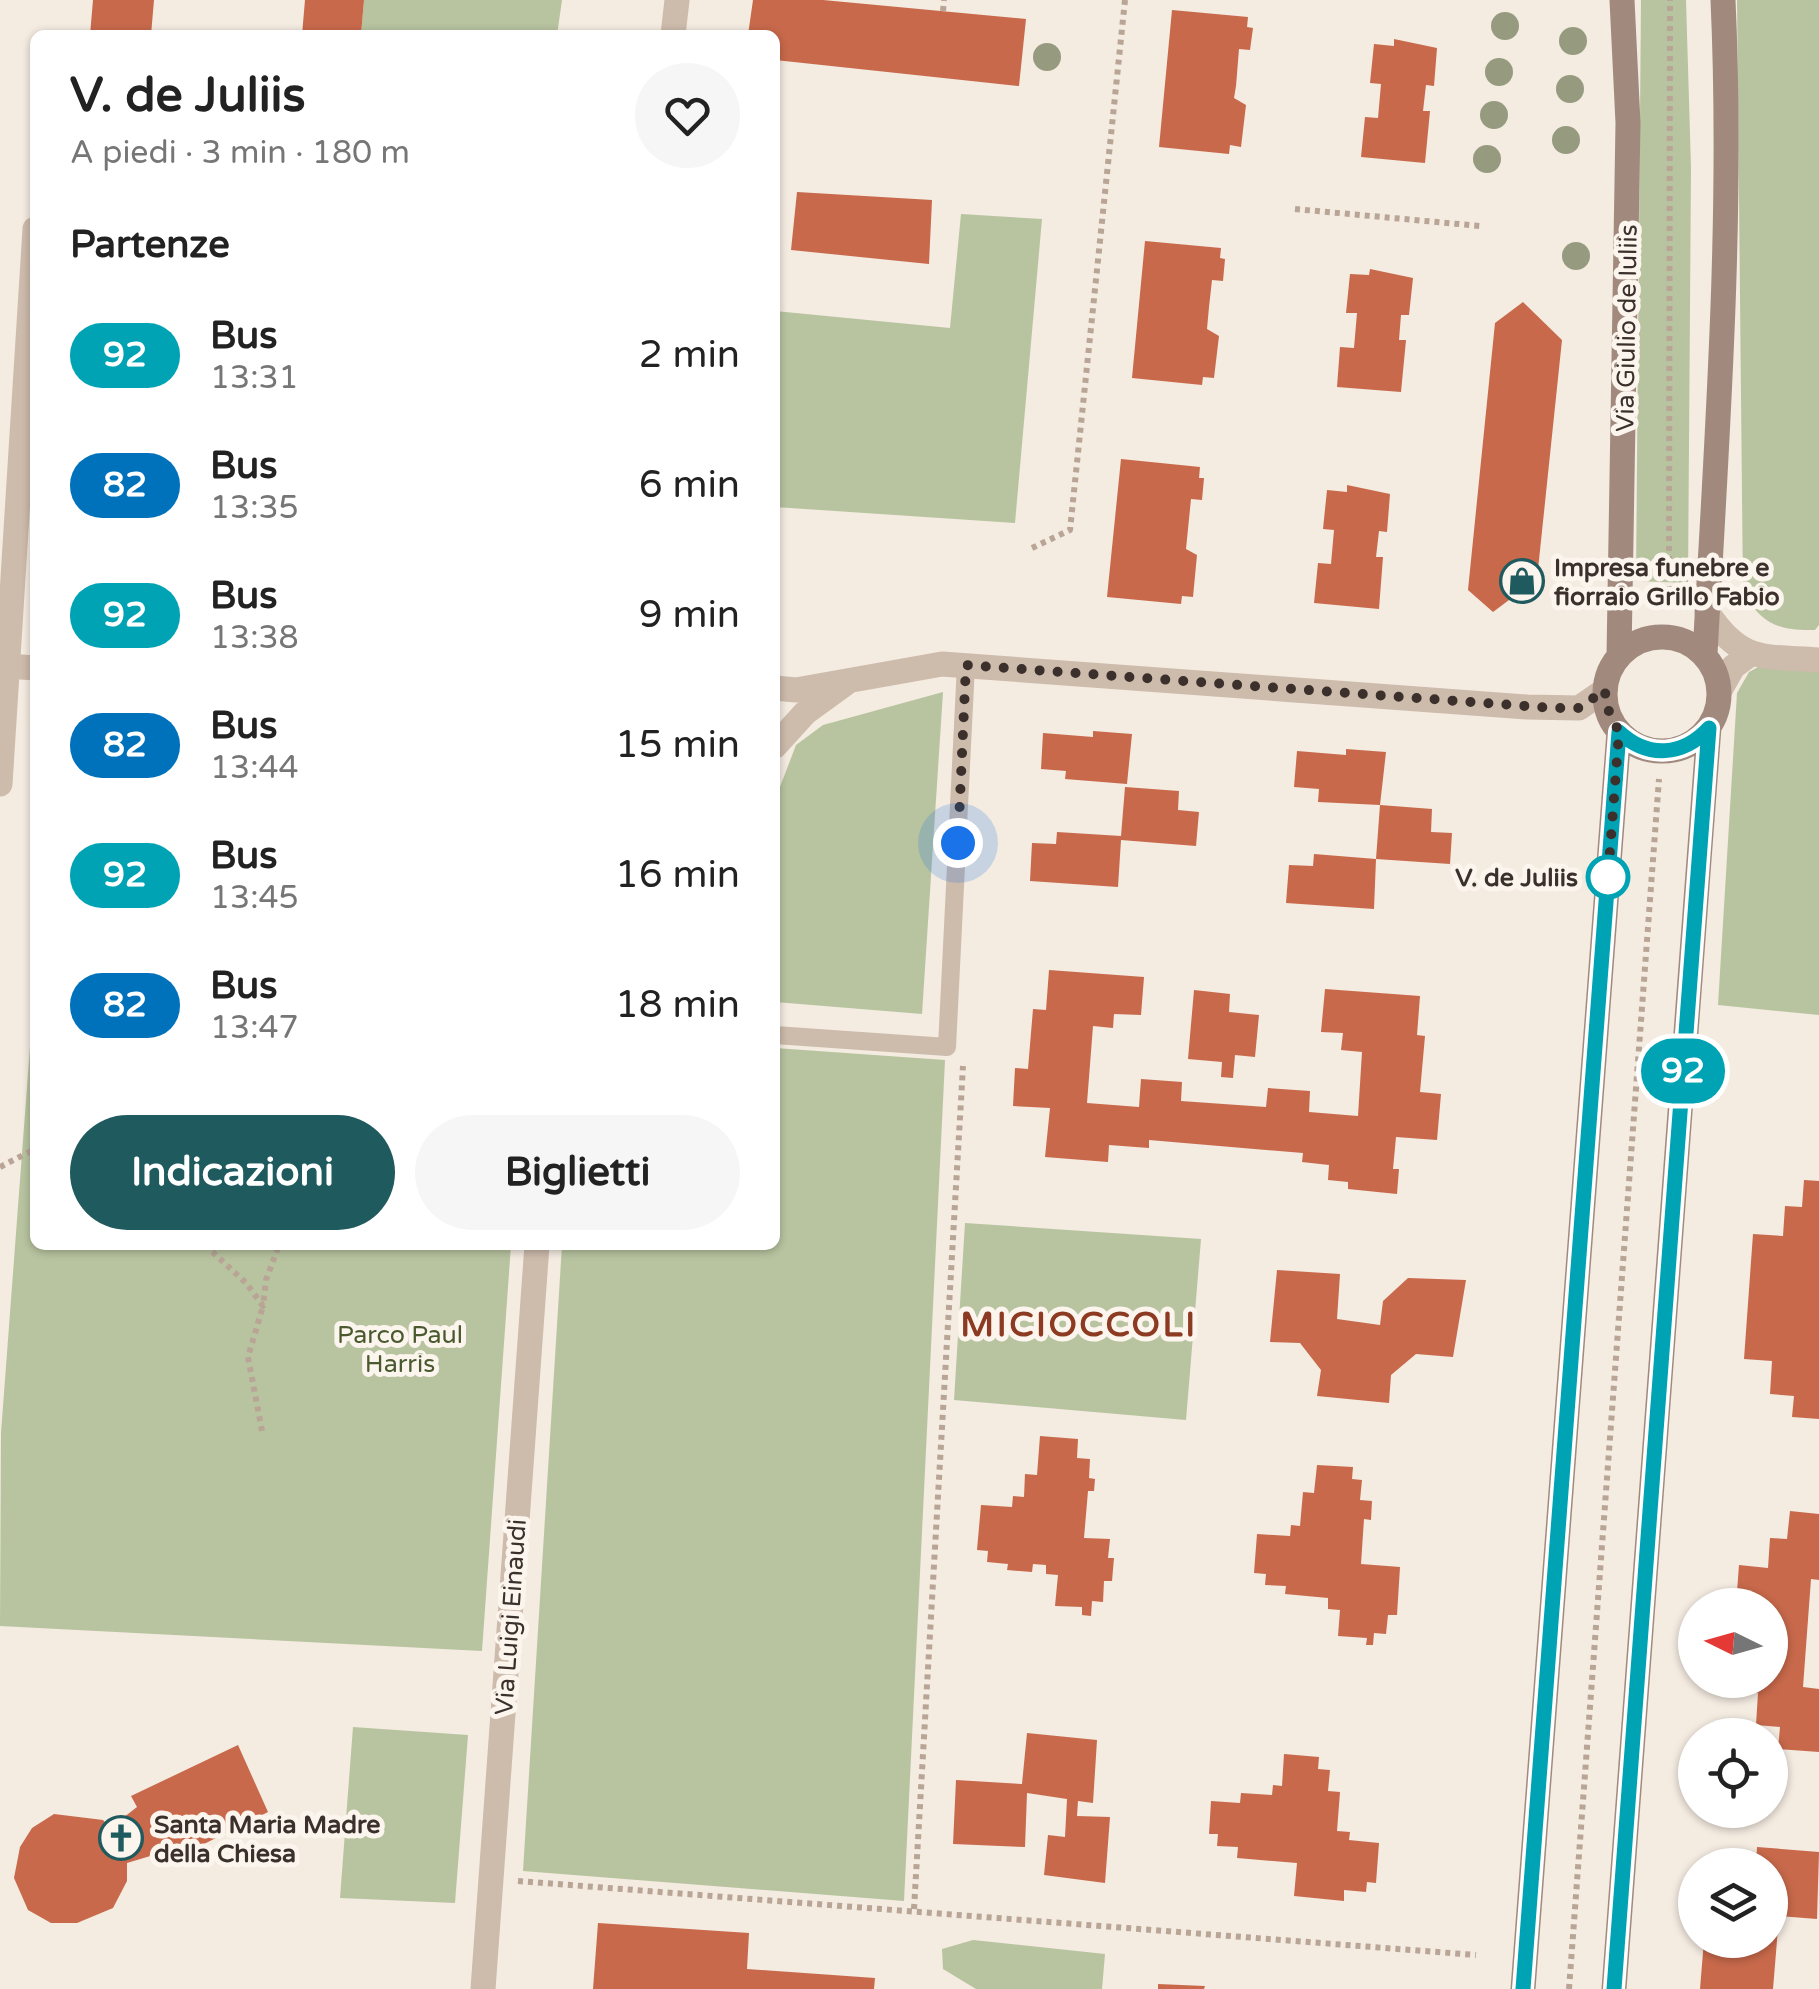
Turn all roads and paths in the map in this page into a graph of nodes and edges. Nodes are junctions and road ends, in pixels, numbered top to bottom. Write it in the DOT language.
graph roads {
  1 [pos="677,0"];
  2 [pos="944,0"];
  3 [pos="1125,0"];
  4 [pos="1622,0"];
  5 [pos="1670,0"];
  6 [pos="1723,0"];
  7 [pos="943,11"];
  8 [pos="674,30"];
  9 [pos="1295,208"];
  10 [pos="1480,226"];
  11 [pos="30,307"];
  12 [pos="1032,548"];
  13 [pos="1668,591"];
  14 [pos="1707,612"];
  15 [pos="1705,654"];
  16 [pos="1619,656"];
  17 [pos="1749,656"];
  18 [pos="1819,660"];
  19 [pos="966,665"];
  20 [pos="7,666"];
  21 [pos="30,668"];
  22 [pos="849,681"];
  23 [pos="780,688"];
  24 [pos="1605,690"];
  25 [pos="1720,690"];
  26 [pos="1709,728"];
  27 [pos="1619,732"];
  28 [pos="780,740"];
  29 [pos="1660,779"];
  30 [pos="0,784"];
  31 [pos="780,1035"];
  32 [pos="946,1047"];
  33 [pos="30,1152"];
  34 [pos="0,1167"];
  35 [pos="211,1250"];
  36 [pos="277,1250"];
  37 [pos="537,1250"];
  38 [pos="263,1306"];
  39 [pos="262,1431"];
  40 [pos="492,1879"];
  41 [pos="914,1908"];
  42 [pos="1476,1955"];
  43 [pos="484,1989"];
  44 [pos="1523,1989"];
  45 [pos="1569,1989"];
  46 [pos="1614,1989"];
  1 -- 8 [label="street"];
  2 -- 7 [label="path"];
  3 -- 12 [label="path"];
  4 -- 16 [label="main road, Via Giulio de Iuliis"];
  5 -- 13 [label="path"];
  6 -- 14 [label="main road"];
  9 -- 10 [label="path"];
  11 -- 20 [label="street"];
  14 -- 15 [label="main road"];
  14 -- 17 [label="street"];
  15 -- 16 [label="main road"];
  15 -- 25 [label="main road"];
  16 -- 24 [label="main road, Via Giulio de Iuliis"];
  17 -- 18 [label="street"];
  17 -- 25 [label="street"];
  19 -- 22 [label="street"];
  19 -- 24 [label="street"];
  19 -- 32 [label="lane"];
  20 -- 21 [label="street"];
  20 -- 30 [label="street"];
  22 -- 23 [label="street"];
  22 -- 28 [label="street"];
  24 -- 27 [label="main road"];
  25 -- 26 [label="main road"];
  26 -- 27 [label="main road"];
  26 -- 46 [label="main road"];
  27 -- 44 [label="main road"];
  29 -- 45 [label="path"];
  31 -- 32 [label="lane"];
  32 -- 41 [label="path"];
  33 -- 34 [label="path"];
  35 -- 38 [label="path"];
  36 -- 38 [label="path"];
  37 -- 40 [label="street, Via Luigi Einaudi"];
  38 -- 39 [label="path"];
  40 -- 41 [label="path"];
  40 -- 43 [label="street, Via Luigi Einaudi"];
  41 -- 42 [label="path"];
}
